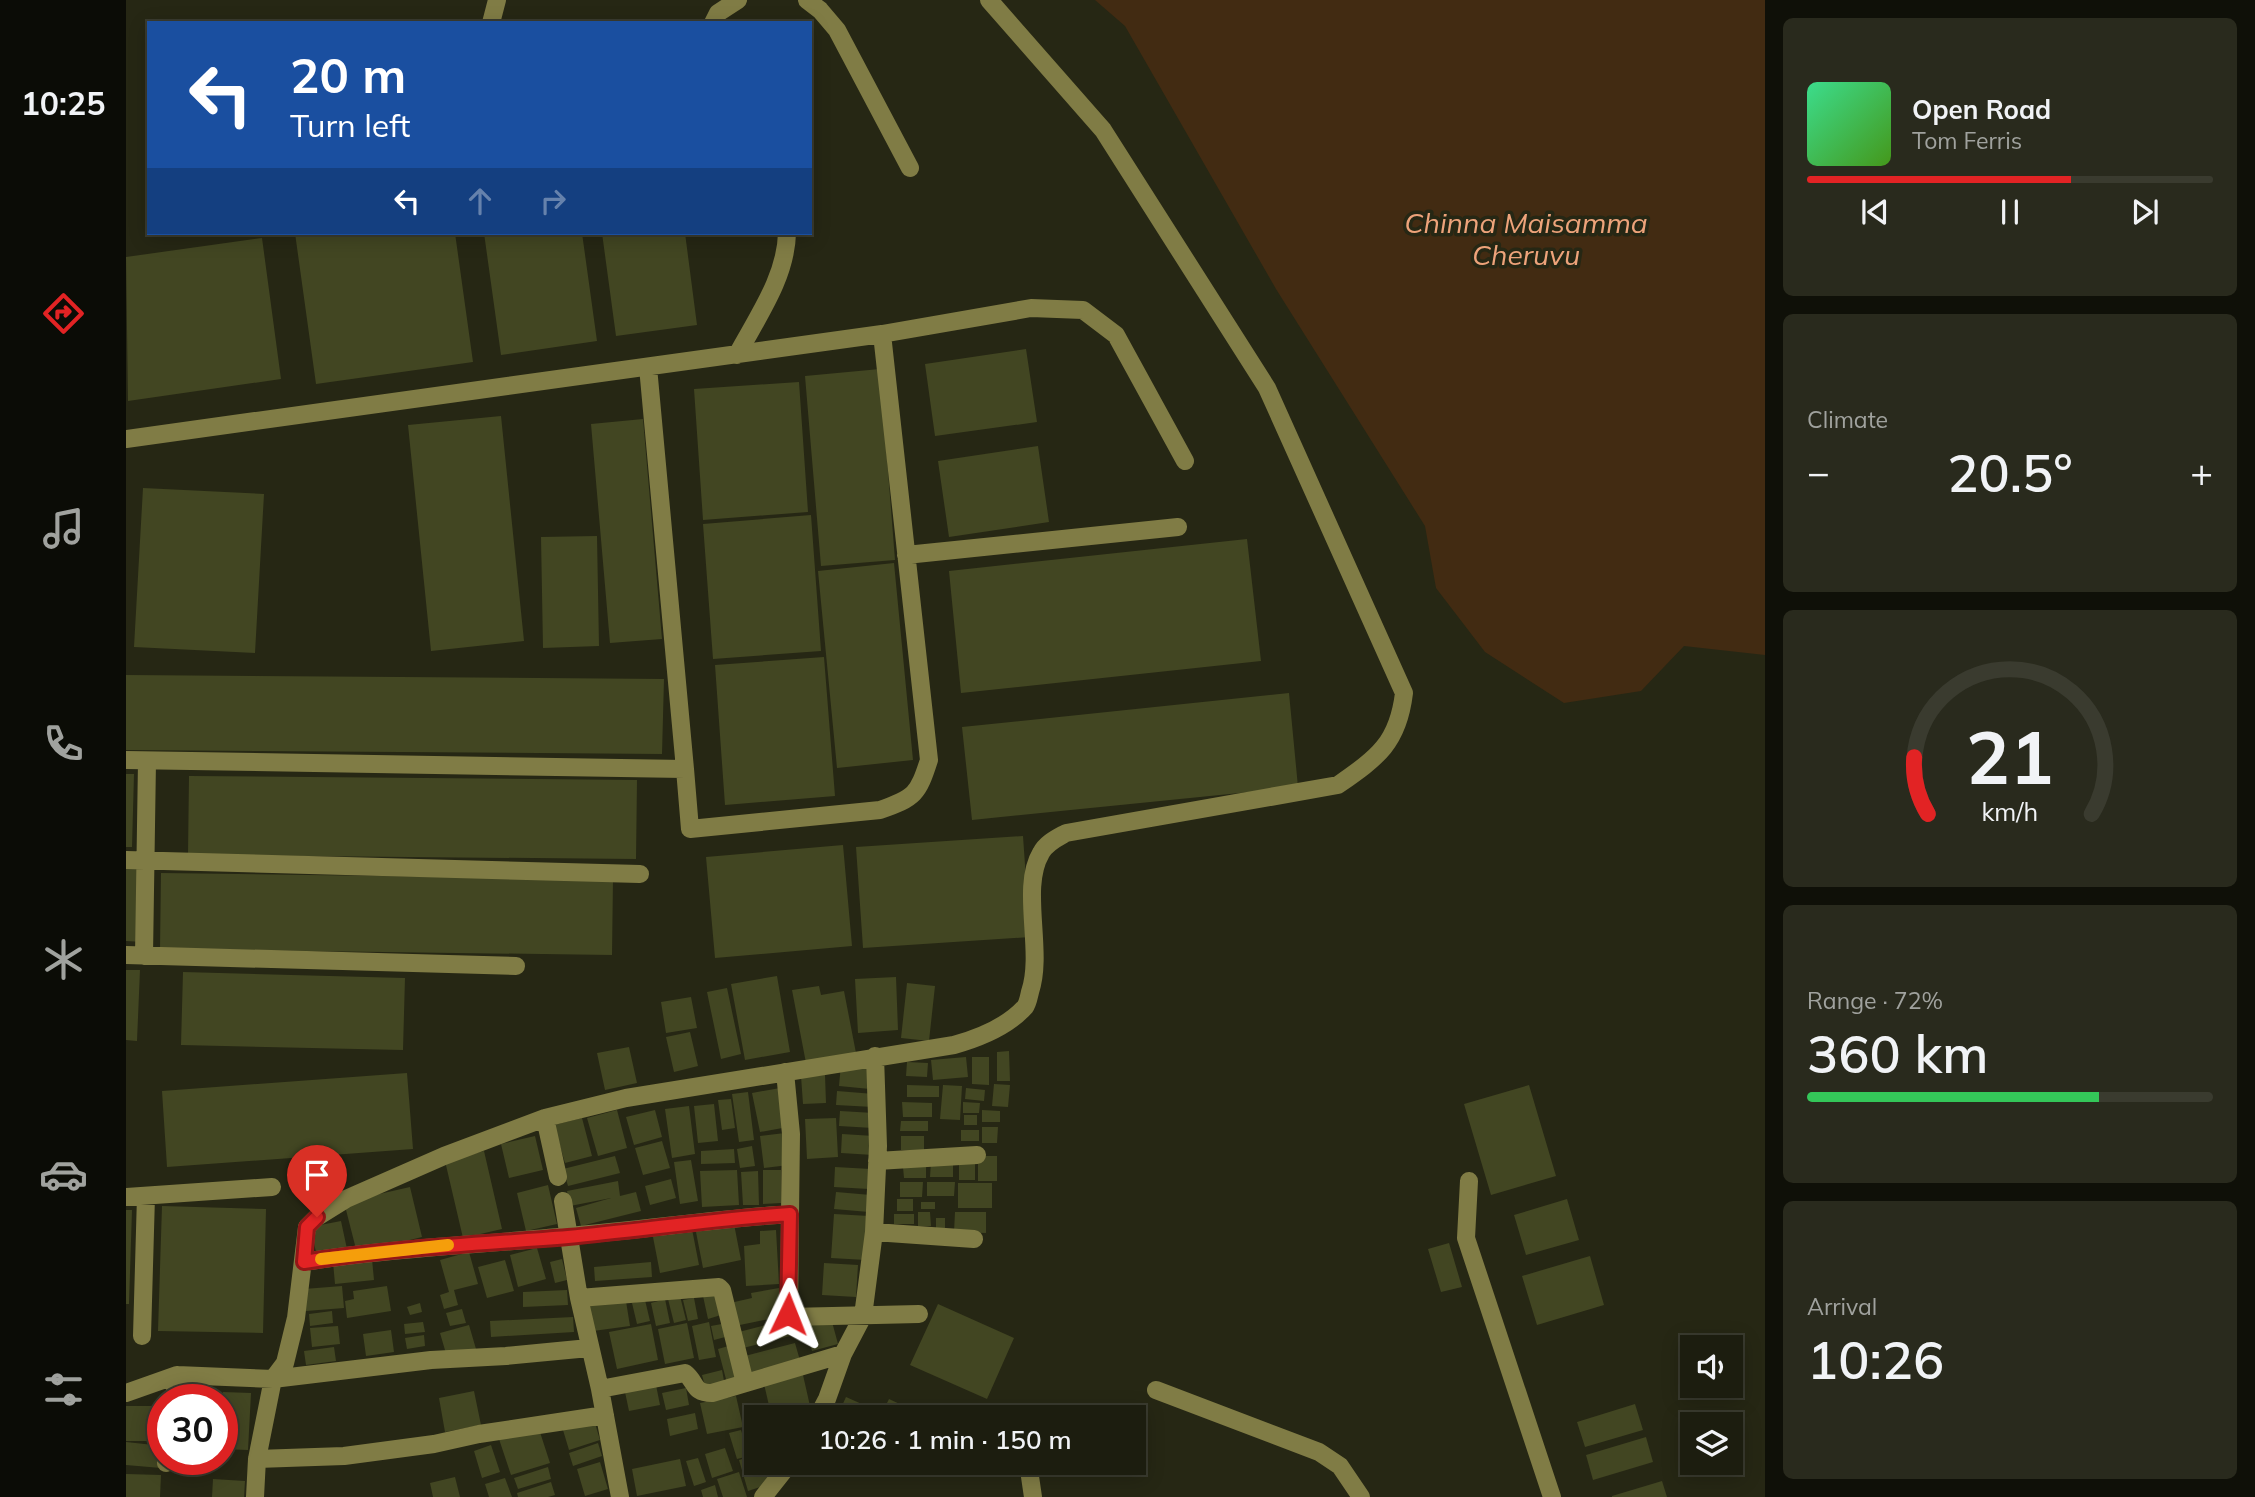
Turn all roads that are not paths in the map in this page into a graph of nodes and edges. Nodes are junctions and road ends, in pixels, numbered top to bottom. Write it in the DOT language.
graph roads {
  1 [pos="497,0"];
  2 [pos="738,0"];
  3 [pos="807,0"];
  4 [pos="989,0"];
  5 [pos="492,21"];
  6 [pos="714,21"];
  7 [pos="910,168"];
  8 [pos="787,235"];
  9 [pos="882,334"];
  10 [pos="737,355"];
  11 [pos="648,367"];
  12 [pos="126,439"];
  13 [pos="1185,461"];
  14 [pos="1178,527"];
  15 [pos="906,555"];
  16 [pos="126,760"];
  17 [pos="147,761"];
  18 [pos="685,769"];
  19 [pos="126,860"];
  20 [pos="147,861"];
  21 [pos="640,874"];
  22 [pos="135,955"];
  23 [pos="516,966"];
  24 [pos="876,1056"];
  25 [pos="785,1072"];
  26 [pos="545,1118"];
  27 [pos="977,1155"];
  28 [pos="877,1161"];
  29 [pos="558,1177"];
  30 [pos="1469,1181"];
  31 [pos="272,1187"];
  32 [pos="146,1196"];
  33 [pos="126,1197"];
  34 [pos="563,1201"];
  35 [pos="790,1214"];
  36 [pos="874,1232"];
  37 [pos="570,1236"];
  38 [pos="974,1239"];
  39 [pos="304,1262"];
  40 [pos="579,1298"];
  41 [pos="919,1314"];
  42 [pos="863,1316"];
  43 [pos="142,1336"];
  44 [pos="589,1348"];
  45 [pos="843,1354"];
  46 [pos="177,1375"];
  47 [pos="273,1379"];
  48 [pos="745,1383"];
  49 [pos="176,1384"];
  50 [pos="600,1389"];
  51 [pos="1156,1390"];
  52 [pos="126,1393"];
  53 [pos="824,1405"];
  54 [pos="604,1415"];
  55 [pos="257,1459"];
  56 [pos="780,1475"];
  57 [pos="1030,1475"];
  58 [pos="614,1496"];
  59 [pos="256,1497"];
  60 [pos="763,1497"];
  61 [pos="1033,1497"];
  62 [pos="1361,1497"];
  63 [pos="1552,1497"];
  1 -- 5 [label="street"];
  2 -- 6 [label="street"];
  3 -- 7 [label="street"];
  4 -- 24 [label="street"];
  8 -- 10 [label="street"];
  9 -- 10 [label="street"];
  9 -- 13 [label="street"];
  9 -- 15 [label="street"];
  10 -- 11 [label="street"];
  11 -- 12 [label="street"];
  11 -- 18 [label="street"];
  14 -- 15 [label="street"];
  15 -- 18 [label="street"];
  16 -- 17 [label="street"];
  17 -- 18 [label="street"];
  17 -- 20 [label="street"];
  19 -- 20 [label="street"];
  20 -- 21 [label="street"];
  20 -- 22 [label="street"];
  22 -- 23 [label="street"];
  24 -- 25 [label="street"];
  24 -- 28 [label="street"];
  25 -- 26 [label="street"];
  25 -- 35 [label="street"];
  26 -- 29 [label="street"];
  26 -- 39 [label="street"];
  27 -- 28 [label="street"];
  28 -- 36 [label="street"];
  30 -- 63 [label="street"];
  31 -- 32 [label="street"];
  32 -- 33 [label="street"];
  32 -- 43 [label="street"];
  34 -- 37 [label="street"];
  35 -- 37 [label="street"];
  35 -- 42 [label="street"];
  36 -- 38 [label="street"];
  36 -- 42 [label="street"];
  37 -- 39 [label="street"];
  37 -- 40 [label="street"];
  39 -- 47 [label="street"];
  40 -- 44 [label="street"];
  40 -- 48 [label="street"];
  41 -- 42 [label="street"];
  42 -- 45 [label="street"];
  44 -- 47 [label="street"];
  44 -- 50 [label="street"];
  45 -- 48 [label="street"];
  45 -- 53 [label="street"];
  46 -- 47 [label="street"];
  46 -- 49 [label="street"];
  46 -- 52 [label="street"];
  47 -- 55 [label="street"];
  48 -- 50 [label="street"];
  50 -- 54 [label="street"];
  51 -- 62 [label="street"];
  54 -- 55 [label="street"];
  54 -- 58 [label="street"];
  55 -- 59 [label="street"];
  56 -- 60 [label="street"];
  57 -- 61 [label="street"];
}
